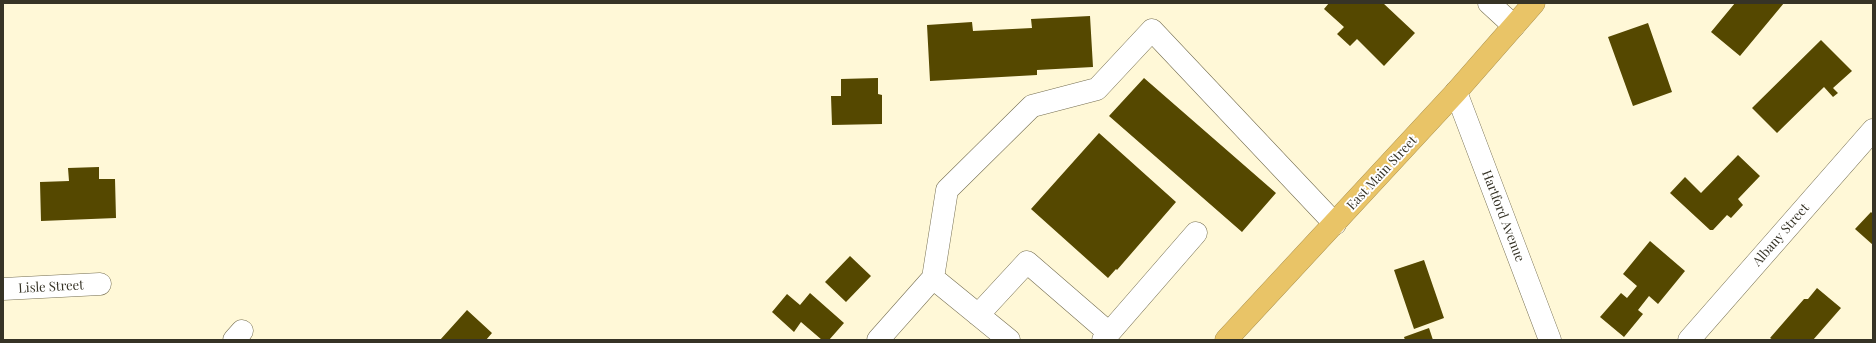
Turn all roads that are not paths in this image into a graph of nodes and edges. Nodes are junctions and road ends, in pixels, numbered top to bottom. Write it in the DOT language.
graph roads {
  1 [pos="1489,3"];
  2 [pos="1534,3"];
  3 [pos="1514,26"];
  4 [pos="1456,92"];
  5 [pos="1873,130"];
  6 [pos="1335,224"];
  7 [pos="1196,233"];
  8 [pos="933,278"];
  9 [pos="100,284"];
  10 [pos="3,289"];
  11 [pos="978,315"];
  12 [pos="1106,337"];
  13 [pos="878,340"];
  14 [pos="1009,340"];
  15 [pos="1226,340"];
  16 [pos="1550,340"];
  17 [pos="1689,340"];
  1 -- 3 [label="street"];
  2 -- 3 [label="highway, East Main Street"];
  3 -- 4 [label="highway, East Main Street"];
  4 -- 6 [label="highway, East Main Street"];
  4 -- 16 [label="street, Hartford Avenue"];
  5 -- 17 [label="street, Albany Street"];
  6 -- 8 [label="street"];
  6 -- 15 [label="highway, East Main Street"];
  7 -- 12 [label="street"];
  8 -- 11 [label="street"];
  8 -- 13 [label="street"];
  9 -- 10 [label="street, Lisle Street"];
  11 -- 12 [label="street"];
  11 -- 14 [label="street"];
}
